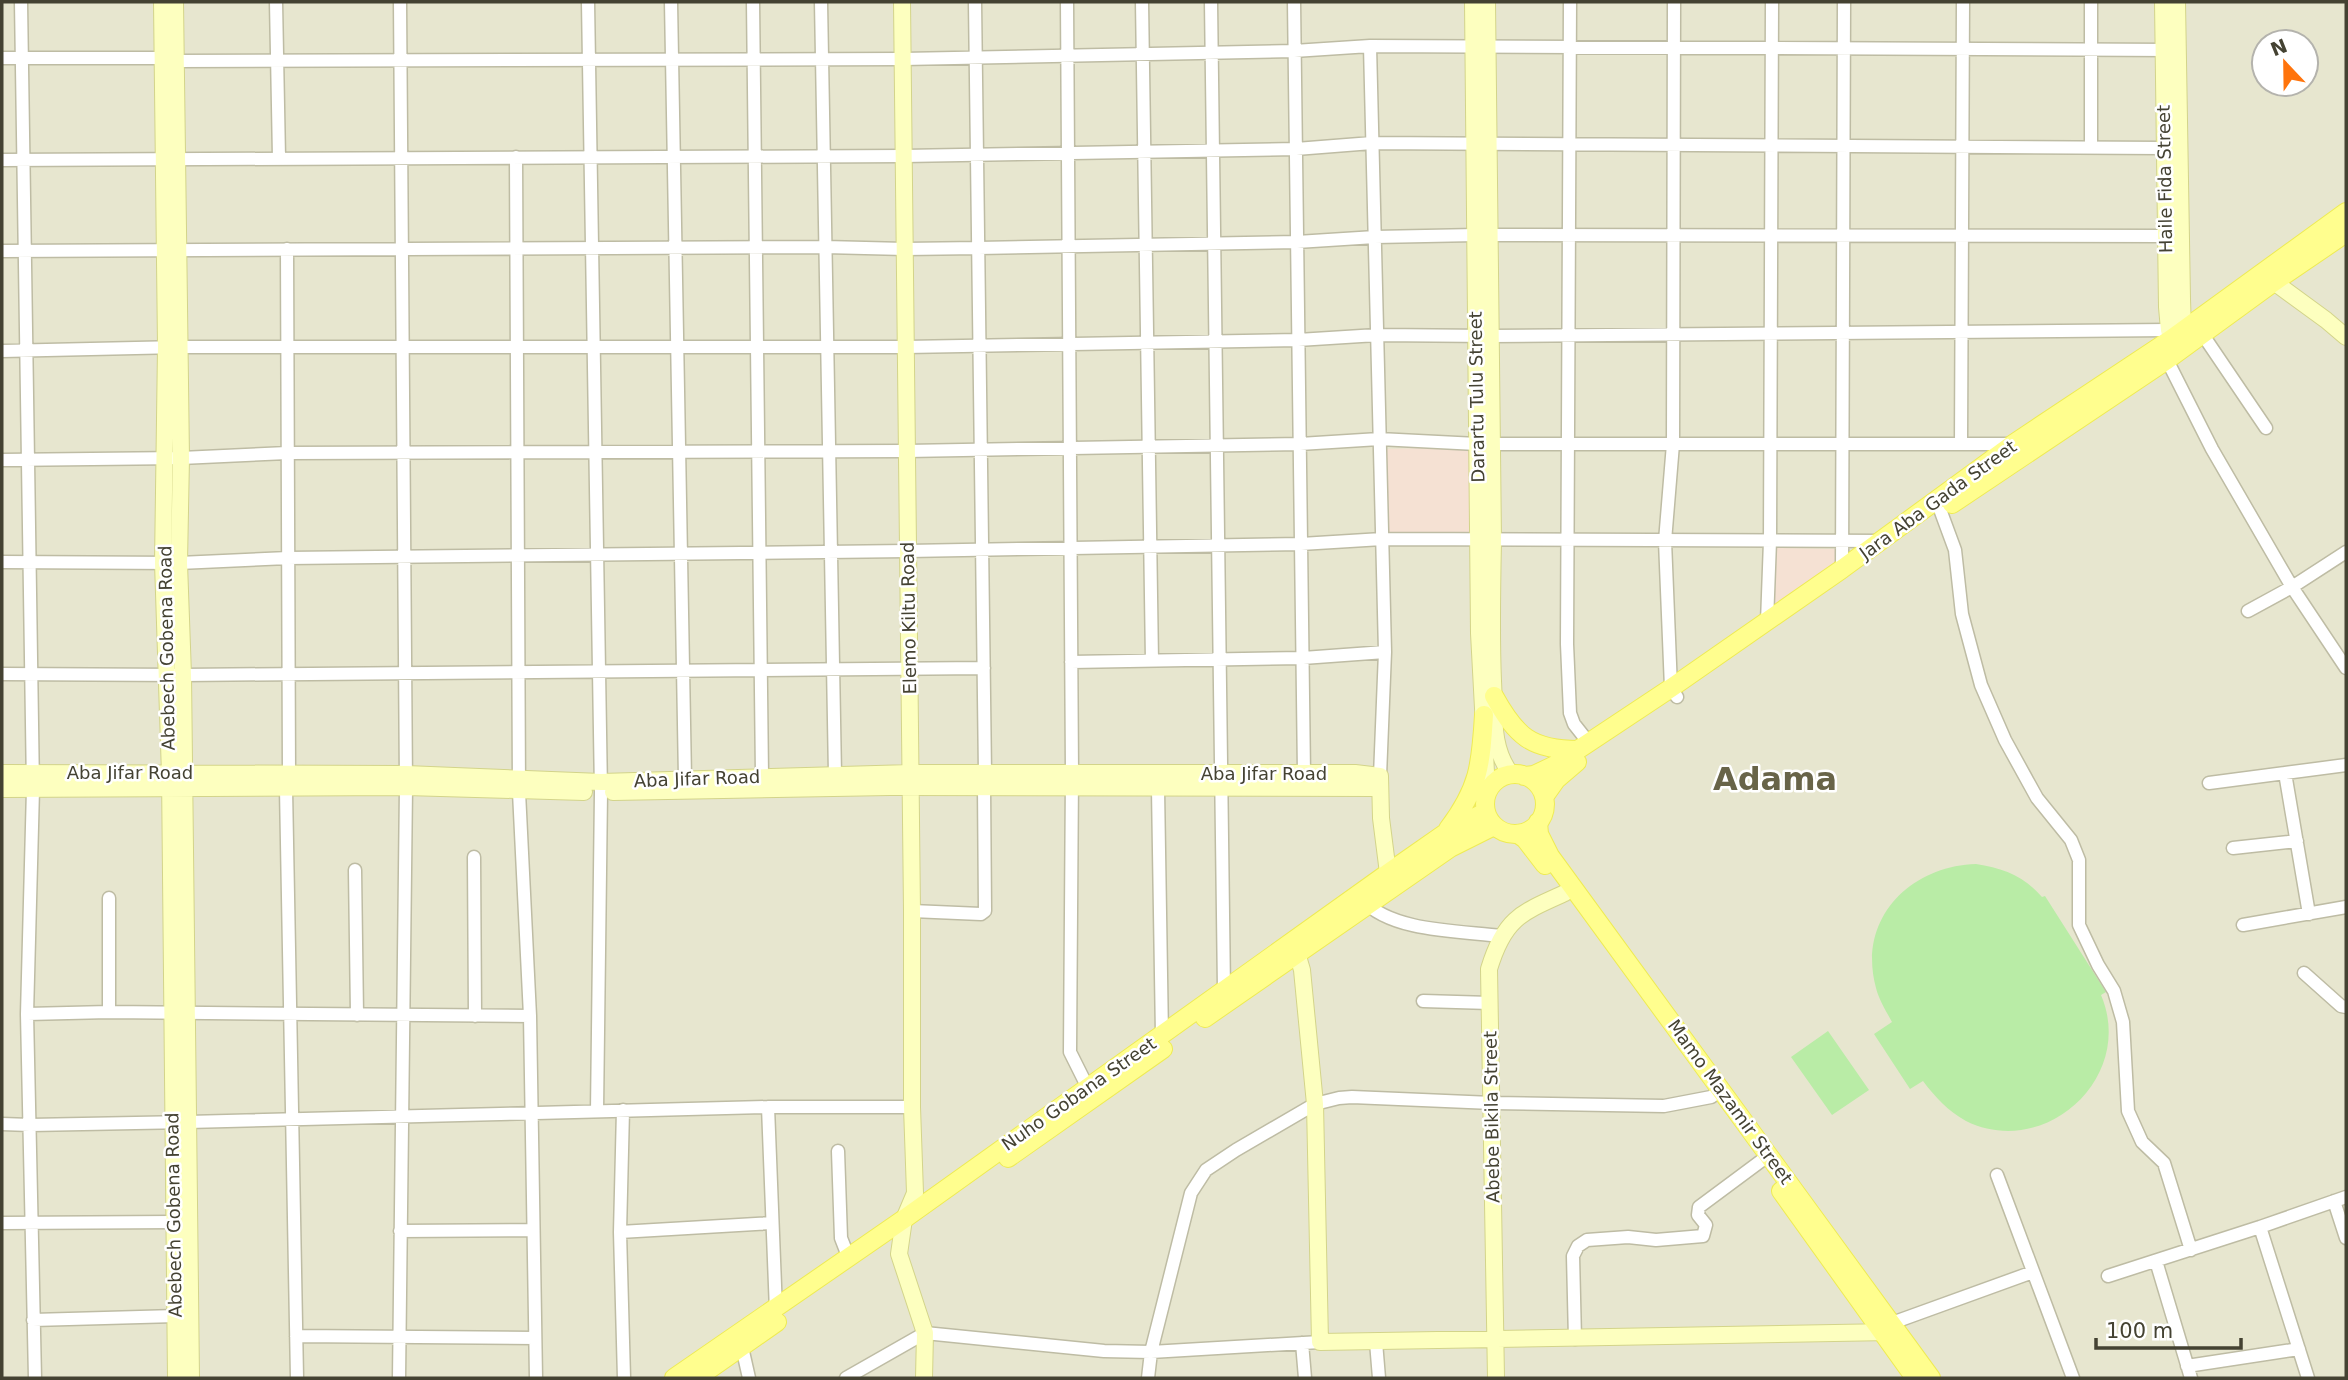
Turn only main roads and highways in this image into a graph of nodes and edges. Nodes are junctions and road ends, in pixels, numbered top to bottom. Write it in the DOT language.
graph roads {
  1 [pos="2346,212"];
  2 [pos="2346,233"];
  3 [pos="2176,343"];
  4 [pos="1937,507"];
  5 [pos="1674,693"];
  6 [pos="1494,696"];
  7 [pos="1484,715"];
  8 [pos="1583,747"];
  9 [pos="1566,769"];
  10 [pos="1518,775"];
  11 [pos="1544,797"];
  12 [pos="1490,819"];
  13 [pos="1538,822"];
  14 [pos="1518,834"];
  15 [pos="1452,839"];
  16 [pos="1545,857"];
  17 [pos="1363,900"];
  18 [pos="1294,948"];
  19 [pos="1090,1092"];
  20 [pos="902,1225"];
  21 [pos="776,1315"];
  22 [pos="1891,1329"];
  23 [pos="674,1378"];
  24 [pos="697,1378"];
  25 [pos="1915,1378"];
  26 [pos="1931,1378"];
  1 -- 3 [label="main road, Jara Aba Gada Street"];
  2 -- 3 [label="main road, Jara Aba Gada Street"];
  3 -- 4 [label="main road, Jara Aba Gada Street"];
  3 -- 4 [label="main road, Jara Aba Gada Street"];
  4 -- 5 [label="main road, Jara Aba Gada Street"];
  4 -- 5 [label="main road, Jara Aba Gada Street"];
  5 -- 8 [label="main road, Jara Aba Gada Street"];
  5 -- 9 [label="main road, Jara Aba Gada Street"];
  6 -- 8 [label="main road"];
  7 -- 15 [label="main road"];
  8 -- 10 [label="main road, Jara Aba Gada Street"];
  9 -- 11 [label="main road, Jara Aba Gada Street"];
  9 -- 16 [label="main road"];
  10 -- 11 [label="main road"];
  10 -- 12 [label="main road"];
  11 -- 13 [label="main road"];
  12 -- 14 [label="main road"];
  12 -- 15 [label="main road, Nuho Gobana Street"];
  13 -- 14 [label="main road"];
  13 -- 16 [label="main road, Mamo Mazamir Street"];
  14 -- 16 [label="main road, Mamo Mazamir Street"];
  15 -- 16 [label="main road"];
  15 -- 17 [label="main road, Nuho Gobana Street"];
  15 -- 17 [label="main road, Nuho Gobana Street"];
  16 -- 22 [label="main road, Mamo Mazamir Street"];
  17 -- 18 [label="main road, Nuho Gobana Street"];
  18 -- 19 [label="main road, Nuho Gobana Street"];
  18 -- 19 [label="main road, Nuho Gobana Street"];
  19 -- 20 [label="main road, Nuho Gobana Street"];
  20 -- 21 [label="main road, Nuho Gobana Street"];
  20 -- 21 [label="main road, Nuho Gobana Street"];
  21 -- 23 [label="main road, Nuho Gobana Street"];
  21 -- 24 [label="main road, Nuho Gobana Street"];
  22 -- 25 [label="main road, Mamo Mazamir Street"];
  22 -- 26 [label="main road, Mamo Mazamir Street"];
}
